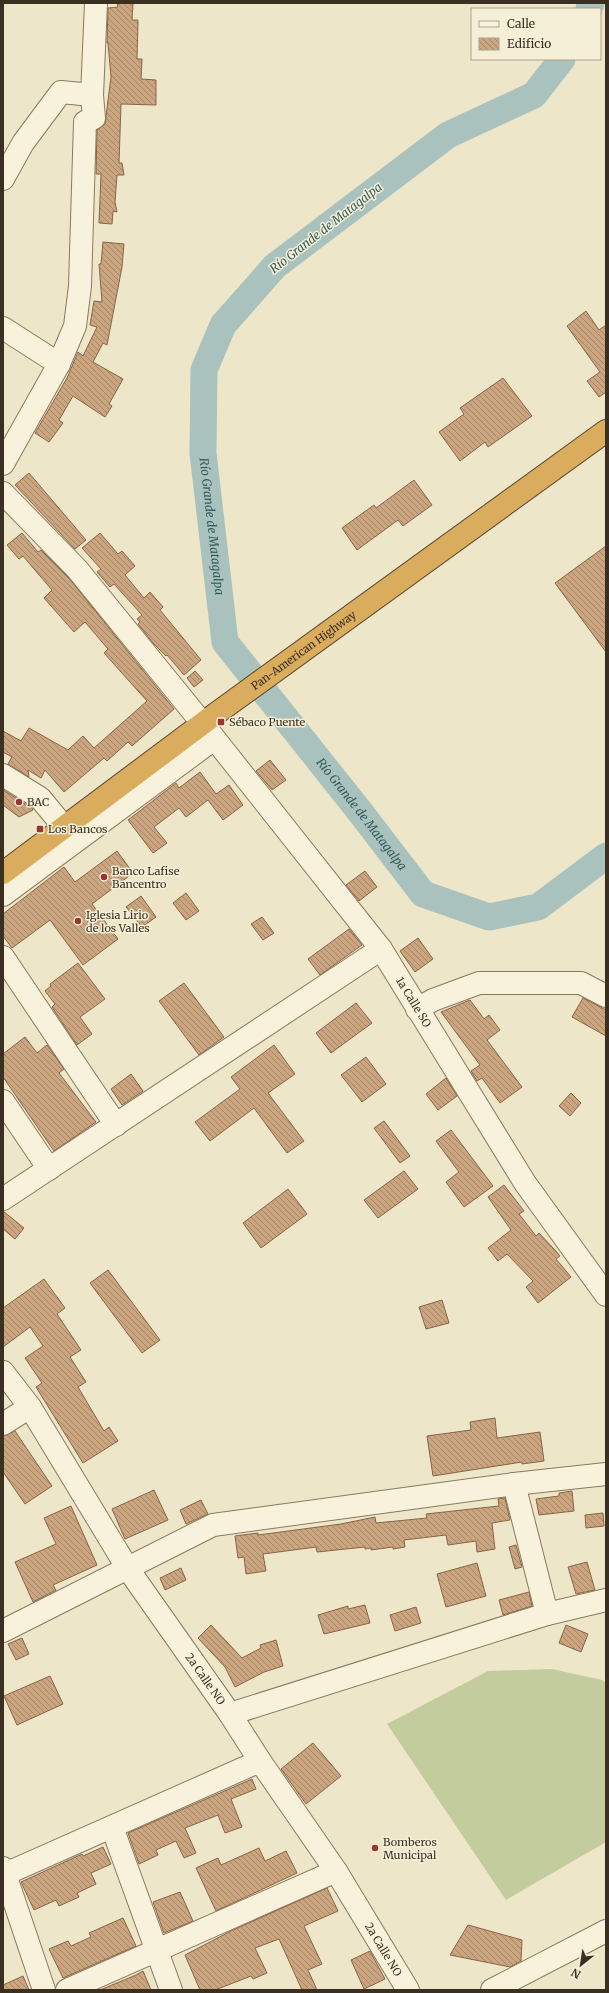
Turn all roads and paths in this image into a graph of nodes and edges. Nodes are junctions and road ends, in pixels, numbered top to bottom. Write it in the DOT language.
graph roads {
  1 [pos="96,3"];
  2 [pos="92,95"];
  3 [pos="3,179"];
  4 [pos="3,328"];
  5 [pos="59,364"];
  6 [pos="606,431"];
  7 [pos="3,464"];
  8 [pos="3,493"];
  9 [pos="211,725"];
  10 [pos="3,775"];
  11 [pos="64,828"];
  12 [pos="3,873"];
  13 [pos="3,895"];
  14 [pos="380,949"];
  15 [pos="3,957"];
  16 [pos="606,996"];
  17 [pos="417,1009"];
  18 [pos="3,1101"];
  19 [pos="116,1124"];
  20 [pos="49,1169"];
  21 [pos="3,1199"];
  22 [pos="606,1295"];
  23 [pos="3,1372"];
  24 [pos="30,1407"];
  25 [pos="3,1424"];
  26 [pos="606,1474"];
  27 [pos="514,1484"];
  28 [pos="128,1569"];
  29 [pos="606,1600"];
  30 [pos="547,1614"];
  31 [pos="3,1631"];
  32 [pos="230,1714"];
  33 [pos="260,1761"];
  34 [pos="112,1827"];
  35 [pos="336,1871"];
  36 [pos="4,1873"];
  37 [pos="606,1931"];
  38 [pos="158,1950"];
  39 [pos="405,1989"];
  40 [pos="44,1990"];
  41 [pos="67,1990"];
  42 [pos="171,1990"];
  43 [pos="492,1990"];
  1 -- 2 [label="street"];
  2 -- 3 [label="street"];
  2 -- 5 [label="street"];
  4 -- 5 [label="street"];
  5 -- 7 [label="street"];
  6 -- 9 [label="highway, Pan-American Highway"];
  8 -- 9 [label="street, 1a Calle SO"];
  9 -- 11 [label="highway, Pan-American Highway"];
  9 -- 13 [label="street"];
  9 -- 14 [label="street, 1a Calle SO"];
  10 -- 11 [label="street"];
  11 -- 12 [label="highway, Pan-American Highway"];
  14 -- 17 [label="street, 1a Calle SO"];
  14 -- 19 [label="street"];
  15 -- 19 [label="street"];
  16 -- 17 [label="street"];
  17 -- 22 [label="street, 1a Calle SO"];
  18 -- 20 [label="street"];
  19 -- 20 [label="street"];
  20 -- 21 [label="street"];
  23 -- 24 [label="street, 2a Calle NO"];
  24 -- 25 [label="street"];
  24 -- 28 [label="street, 2a Calle NO"];
  26 -- 27 [label="street"];
  27 -- 28 [label="street"];
  27 -- 30 [label="street"];
  28 -- 31 [label="street"];
  28 -- 32 [label="street, 2a Calle NO"];
  29 -- 30 [label="street"];
  30 -- 32 [label="street"];
  32 -- 33 [label="street, 2a Calle NO"];
  33 -- 34 [label="street"];
  33 -- 35 [label="street, 2a Calle NO"];
  34 -- 36 [label="street"];
  34 -- 38 [label="street"];
  35 -- 38 [label="street"];
  35 -- 39 [label="street, 2a Calle NO"];
  36 -- 40 [label="street"];
  37 -- 43 [label="street"];
  38 -- 41 [label="street"];
  38 -- 42 [label="street"];
}
